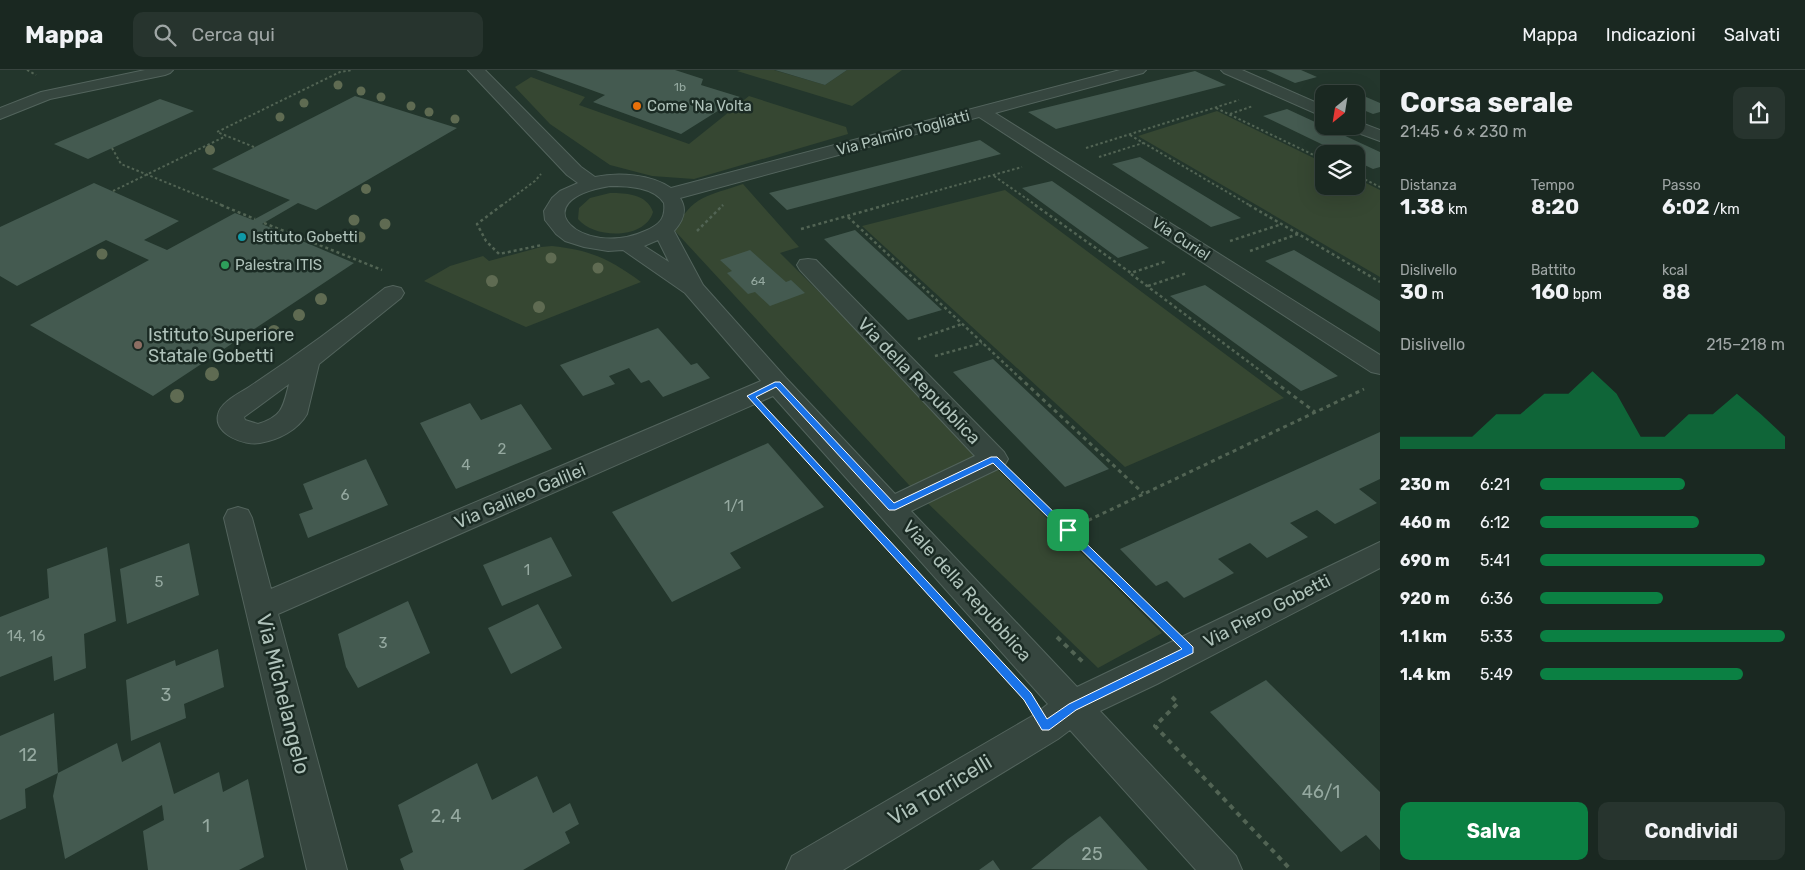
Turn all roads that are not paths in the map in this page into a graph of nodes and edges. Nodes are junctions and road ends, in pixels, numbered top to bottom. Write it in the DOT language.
graph roads {
  1 [pos="164,70"];
  2 [pos="476,70"];
  3 [pos="1138,70"];
  4 [pos="1229,70"];
  5 [pos="1315,108"];
  6 [pos="982,112"];
  7 [pos="0,114"];
  8 [pos="1365,130"];
  9 [pos="1380,136"];
  10 [pos="591,183"];
  11 [pos="668,196"];
  12 [pos="662,230"];
  13 [pos="626,244"];
  14 [pos="808,265"];
  15 [pos="693,288"];
  16 [pos="393,293"];
  17 [pos="308,360"];
  18 [pos="1376,375"];
  19 [pos="778,384"];
  20 [pos="892,508"];
  21 [pos="238,518"];
  22 [pos="1380,554"];
  23 [pos="262,607"];
  24 [pos="1072,707"];
  25 [pos="327,870"];
  26 [pos="806,870"];
  27 [pos="1222,870"];
  1 -- 7 [label="street"];
  2 -- 10 [label="street"];
  3 -- 6 [label="street, Via Palmiro Togliatti"];
  4 -- 5 [label="street"];
  6 -- 11 [label="street, Via Palmiro Togliatti"];
  6 -- 18 [label="street, Via Curiel"];
  8 -- 9 [label="street"];
  10 -- 11 [label="street"];
  10 -- 13 [label="street"];
  11 -- 12 [label="street"];
  12 -- 13 [label="street"];
  12 -- 15 [label="street, Viale della Repubblica"];
  13 -- 15 [label="street, Viale della Repubblica"];
  14 -- 20 [label="street, Via della Repubblica"];
  15 -- 19 [label="street, Viale della Repubblica"];
  16 -- 17 [label="street"];
  19 -- 20 [label="street, Viale della Repubblica"];
  19 -- 23 [label="street, Via Galileo Galilei"];
  20 -- 24 [label="street, Viale della Repubblica"];
  21 -- 23 [label="street, Via Michelangelo"];
  22 -- 24 [label="street, Via Piero Gobetti"];
  23 -- 25 [label="street, Via Michelangelo"];
  24 -- 26 [label="street, Via Torricelli"];
  24 -- 27 [label="street, Viale della Repubblica"];
}
